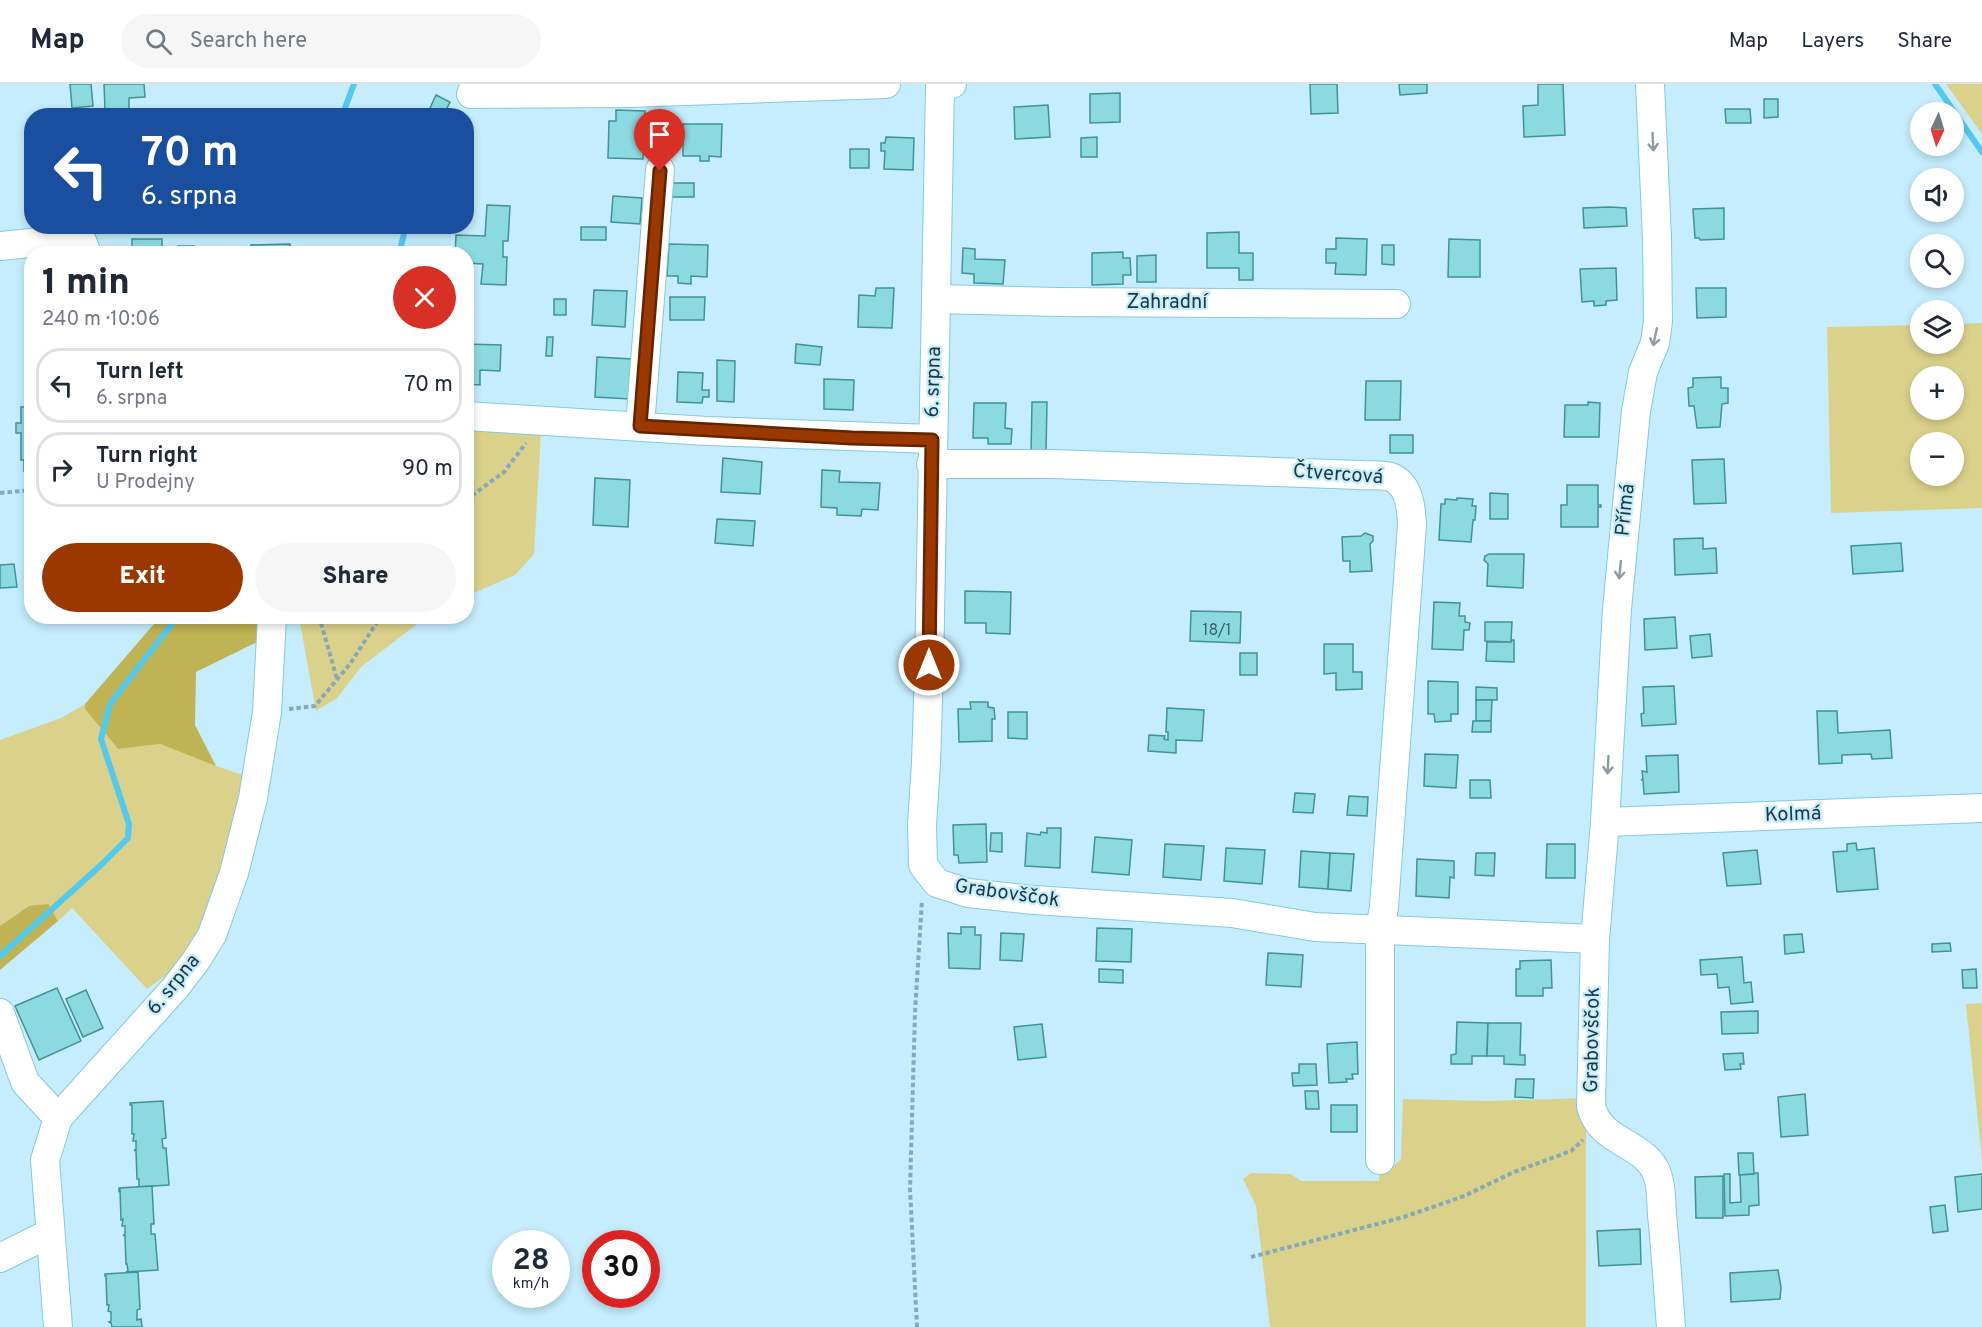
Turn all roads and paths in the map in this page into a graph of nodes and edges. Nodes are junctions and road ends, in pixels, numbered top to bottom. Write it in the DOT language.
graph roads {
  1 [pos="886,84"];
  2 [pos="937,84"];
  3 [pos="1650,84"];
  4 [pos="473,89"];
  5 [pos="660,171"];
  6 [pos="0,246"];
  7 [pos="84,246"];
  8 [pos="937,298"];
  9 [pos="1396,304"];
  10 [pos="474,416"];
  11 [pos="535,420"];
  12 [pos="640,426"];
  13 [pos="932,452"];
  14 [pos="24,491"];
  15 [pos="0,493"];
  16 [pos="474,494"];
  17 [pos="272,624"];
  18 [pos="321,624"];
  19 [pos="377,624"];
  20 [pos="337,679"];
  21 [pos="315,706"];
  22 [pos="1982,808"];
  23 [pos="1605,822"];
  24 [pos="929,873"];
  25 [pos="1380,930"];
  26 [pos="1595,939"];
  27 [pos="0,1013"];
  28 [pos="58,1118"];
  29 [pos="1599,1125"];
  30 [pos="1380,1160"];
  31 [pos="50,1233"];
  32 [pos="1251,1257"];
  33 [pos="0,1258"];
  34 [pos="58,1327"];
  35 [pos="917,1327"];
  36 [pos="1671,1327"];
  1 -- 4 [label="street"];
  2 -- 8 [label="street, 6. srpna"];
  3 -- 23 [label="street, Přímá, one-way"];
  5 -- 12 [label="street"];
  6 -- 7 [label="street"];
  8 -- 9 [label="street, Zahradní"];
  8 -- 13 [label="street, 6. srpna"];
  10 -- 11 [label="street, 6. srpna"];
  11 -- 12 [label="street, 6. srpna"];
  11 -- 16 [label="path"];
  12 -- 13 [label="street, 6. srpna"];
  13 -- 24 [label="street, Grabovščok"];
  13 -- 25 [label="street, Čtvercová"];
  14 -- 15 [label="path"];
  17 -- 28 [label="street, 6. srpna"];
  18 -- 20 [label="path"];
  19 -- 20 [label="path"];
  20 -- 21 [label="path"];
  22 -- 23 [label="street, Kolmá"];
  23 -- 26 [label="street, Přímá"];
  24 -- 25 [label="street, Grabovščok"];
  24 -- 35 [label="path"];
  25 -- 26 [label="street, Grabovščok"];
  25 -- 30 [label="street"];
  26 -- 29 [label="street, Grabovščok"];
  27 -- 28 [label="street"];
  28 -- 31 [label="street, 6. srpna"];
  29 -- 32 [label="path"];
  29 -- 36 [label="street"];
  31 -- 33 [label="street"];
  31 -- 34 [label="street, 6. srpna"];
}
